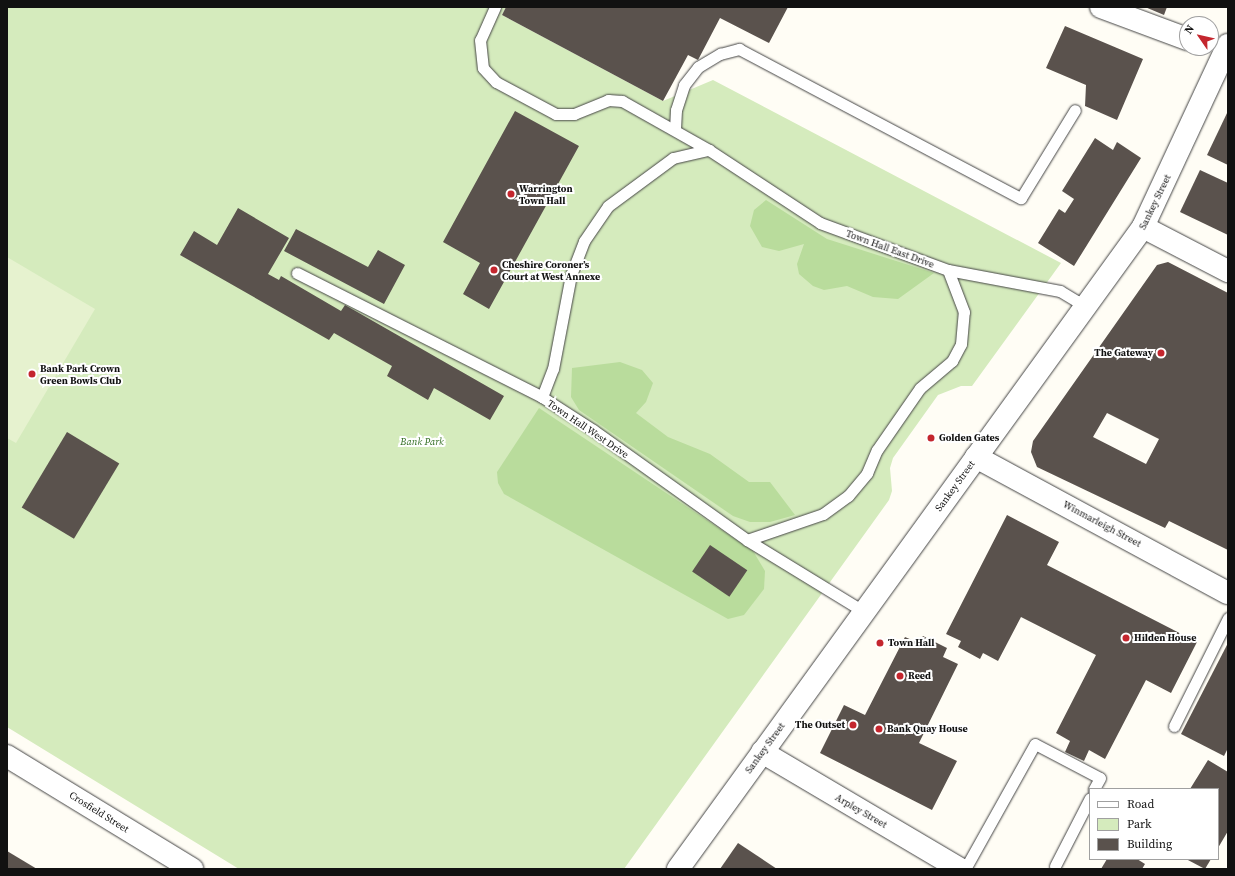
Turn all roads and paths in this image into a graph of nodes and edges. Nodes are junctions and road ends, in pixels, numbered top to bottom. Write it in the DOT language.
graph roads {
  1 [pos="495,7"];
  2 [pos="1101,7"];
  3 [pos="1179,36"];
  4 [pos="1221,49"];
  5 [pos="1075,110"];
  6 [pos="675,129"];
  7 [pos="709,150"];
  8 [pos="1144,227"];
  9 [pos="948,270"];
  10 [pos="1228,270"];
  11 [pos="297,273"];
  12 [pos="1087,307"];
  13 [pos="542,397"];
  14 [pos="976,457"];
  15 [pos="747,540"];
  16 [pos="1223,590"];
  17 [pos="863,612"];
  18 [pos="1228,618"];
  19 [pos="1174,726"];
  20 [pos="762,752"];
  21 [pos="7,756"];
  22 [pos="1095,788"];
  23 [pos="1089,800"];
  24 [pos="1055,866"];
  25 [pos="192,869"];
  26 [pos="678,869"];
  27 [pos="960,869"];
  28 [pos="965,869"];
  1 -- 6 [label="lane, Town Hall East Drive"];
  2 -- 3 [label="street"];
  4 -- 8 [label="street, Sankey Street"];
  5 -- 6 [label="lane"];
  6 -- 7 [label="lane, Town Hall East Drive"];
  7 -- 9 [label="lane, Town Hall East Drive"];
  7 -- 13 [label="lane"];
  8 -- 10 [label="street"];
  8 -- 12 [label="street, Sankey Street"];
  9 -- 12 [label="lane, Town Hall East Drive"];
  9 -- 15 [label="lane"];
  11 -- 13 [label="lane, Town Hall West Drive"];
  12 -- 14 [label="street, Sankey Street"];
  13 -- 15 [label="lane, Town Hall West Drive"];
  14 -- 16 [label="street, Winmarleigh Street"];
  14 -- 17 [label="street, Sankey Street"];
  15 -- 17 [label="lane, Town Hall West Drive"];
  17 -- 20 [label="street, Sankey Street"];
  18 -- 19 [label="lane"];
  20 -- 26 [label="street, Sankey Street"];
  20 -- 27 [label="street, Arpley Street"];
  21 -- 25 [label="street, Crosfield Street"];
  22 -- 28 [label="lane"];
  23 -- 24 [label="lane"];
}
